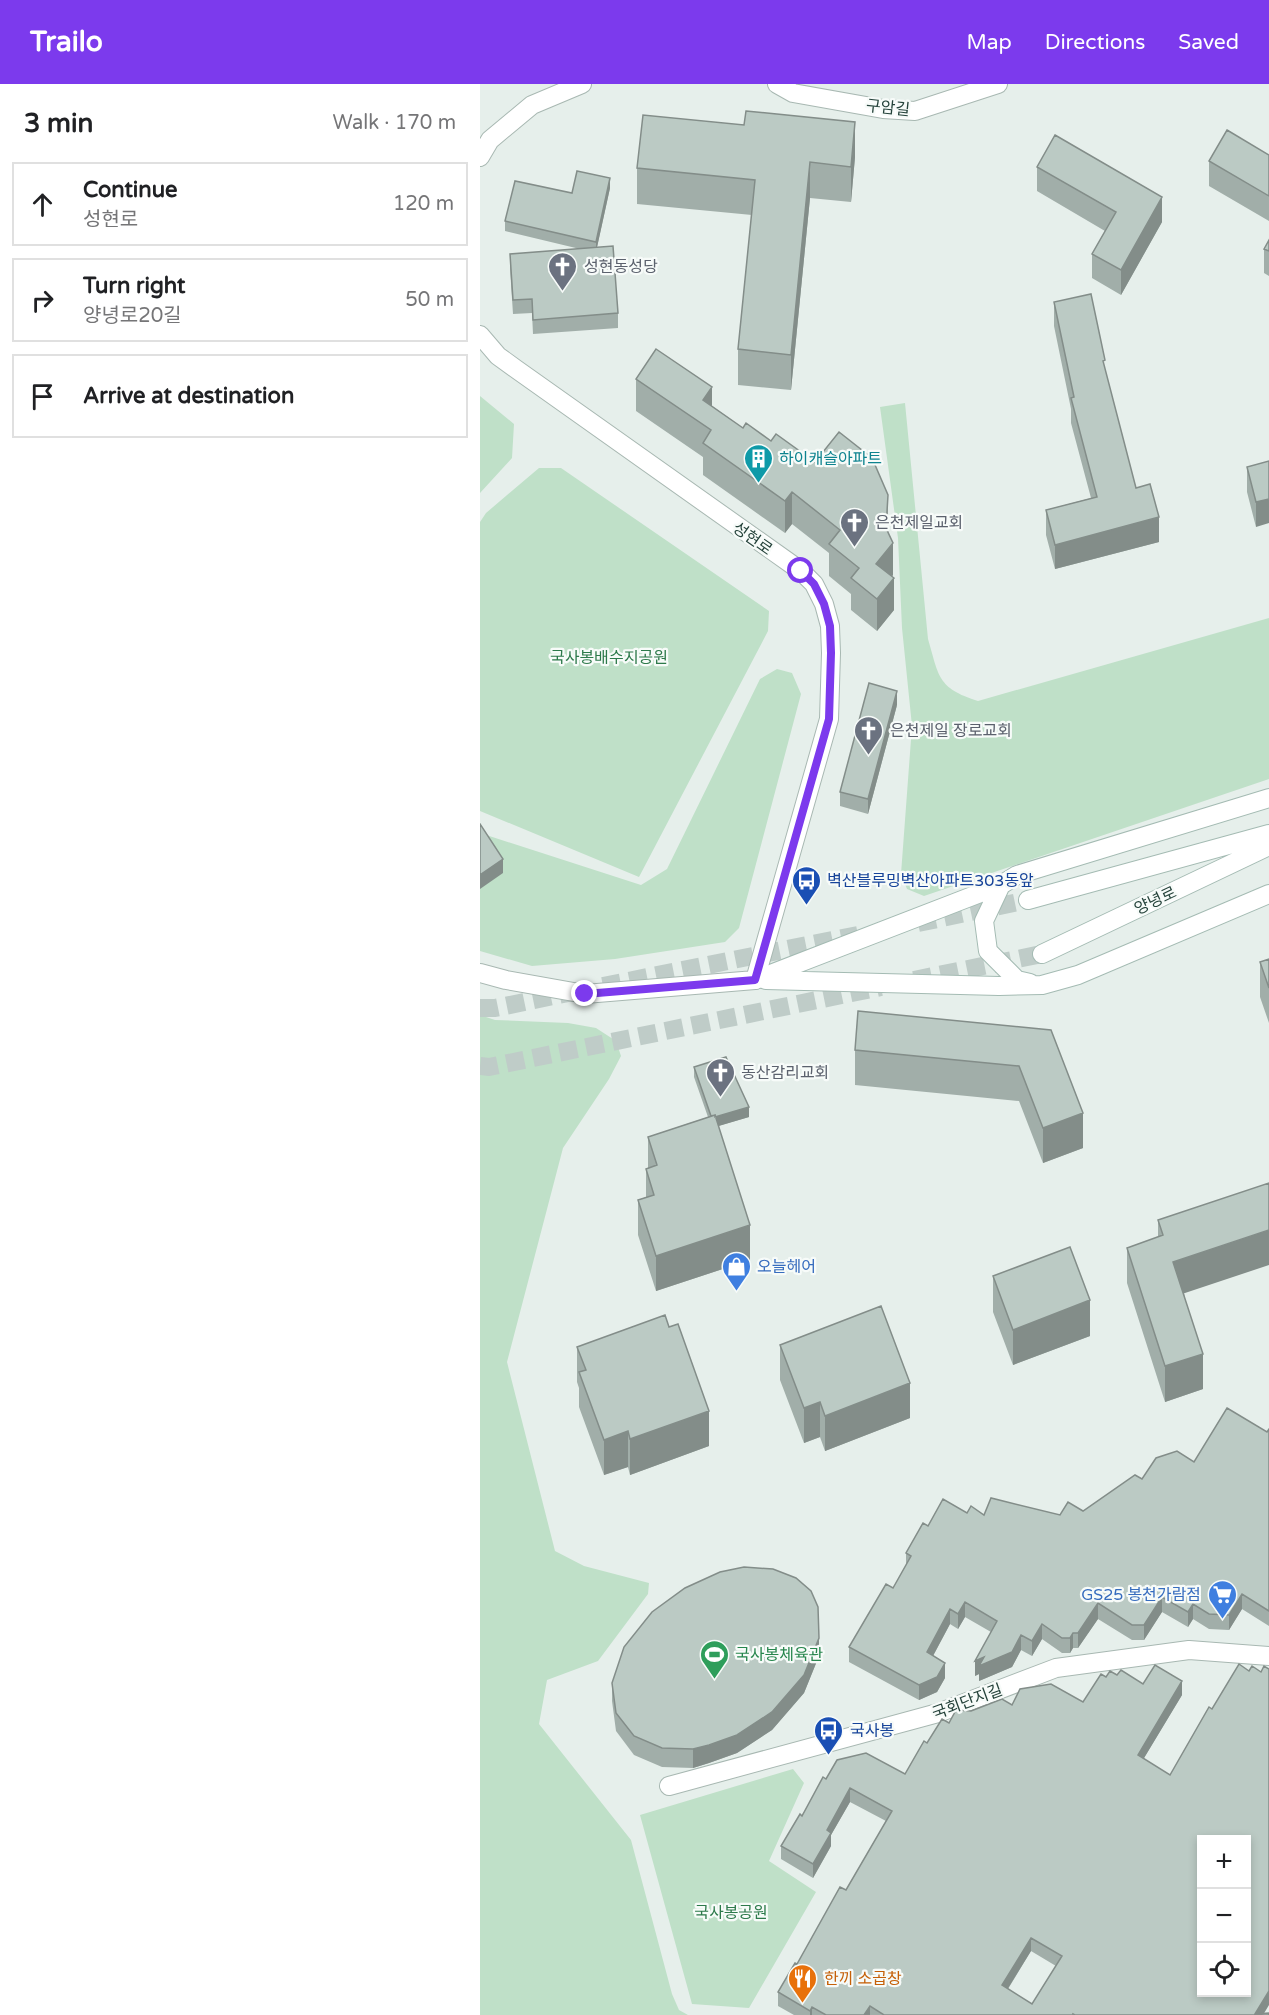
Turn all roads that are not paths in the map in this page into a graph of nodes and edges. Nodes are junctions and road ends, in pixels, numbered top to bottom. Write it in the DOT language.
graph roads {
  1 [pos="582,84"];
  2 [pos="777,84"];
  3 [pos="998,84"];
  4 [pos="480,157"];
  5 [pos="480,335"];
  6 [pos="1269,798"];
  7 [pos="1269,834"];
  8 [pos="1269,846"];
  9 [pos="1001,885"];
  10 [pos="1269,894"];
  11 [pos="1028,900"];
  12 [pos="1042,954"];
  13 [pos="480,973"];
  14 [pos="755,980"];
  15 [pos="1042,985"];
  16 [pos="1269,1656"];
  17 [pos="669,1786"];
  1 -- 4 [label="street"];
  2 -- 3 [label="street, 구암길"];
  5 -- 14 [label="street, 성현로"];
  6 -- 9 [label="street"];
  7 -- 11 [label="street, 양녕로"];
  8 -- 12 [label="street, 양녕로"];
  9 -- 14 [label="street"];
  9 -- 15 [label="street"];
  10 -- 15 [label="street"];
  13 -- 14 [label="street"];
  14 -- 15 [label="street"];
  16 -- 17 [label="street, 국회단지길"];
}
